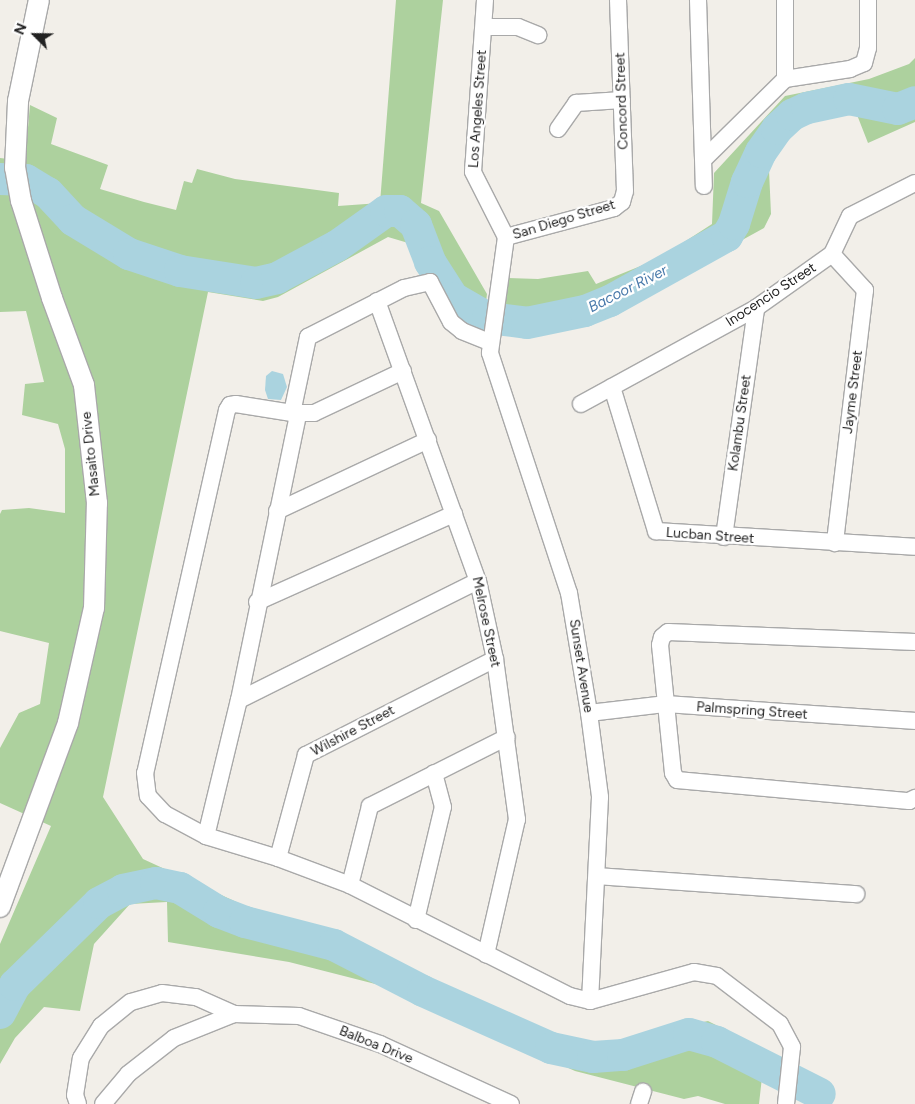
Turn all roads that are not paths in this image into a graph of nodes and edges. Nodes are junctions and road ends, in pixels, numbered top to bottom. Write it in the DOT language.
graph roads {
  1 [pos="40,0"];
  2 [pos="485,0"];
  3 [pos="618,0"];
  4 [pos="698,0"];
  5 [pos="786,0"];
  6 [pos="868,0"];
  7 [pos="484,27"];
  8 [pos="538,36"];
  9 [pos="785,79"];
  10 [pos="622,100"];
  11 [pos="558,129"];
  12 [pos="704,159"];
  13 [pos="915,184"];
  14 [pos="704,186"];
  15 [pos="622,202"];
  16 [pos="506,237"];
  17 [pos="832,254"];
  18 [pos="377,301"];
  19 [pos="756,308"];
  20 [pos="491,338"];
  21 [pos="403,371"];
  22 [pos="612,387"];
  23 [pos="581,404"];
  24 [pos="295,414"];
  25 [pos="428,440"];
  26 [pos="277,511"];
  27 [pos="454,514"];
  28 [pos="724,537"];
  29 [pos="836,543"];
  30 [pos="915,547"];
  31 [pos="478,581"];
  32 [pos="257,602"];
  33 [pos="915,642"];
  34 [pos="495,659"];
  35 [pos="239,700"];
  36 [pos="666,704"];
  37 [pos="589,713"];
  38 [pos="915,721"];
  39 [pos="507,737"];
  40 [pos="434,773"];
  41 [pos="915,798"];
  42 [pos="206,836"];
  43 [pos="278,858"];
  44 [pos="597,876"];
  45 [pos="350,886"];
  46 [pos="856,894"];
  47 [pos="0,907"];
  48 [pos="416,920"];
  49 [pos="486,954"];
  50 [pos="590,1001"];
  51 [pos="234,1014"];
  52 [pos="787,1097"];
  53 [pos="78,1104"];
  54 [pos="103,1104"];
  55 [pos="511,1104"];
  1 -- 47 [label="street, Masaito Drive"];
  2 -- 7 [label="street, Los Angeles Street"];
  3 -- 10 [label="street, Concord Street"];
  4 -- 12 [label="street"];
  5 -- 9 [label="street"];
  6 -- 9 [label="street"];
  7 -- 8 [label="street"];
  7 -- 16 [label="street, Los Angeles Street"];
  9 -- 12 [label="street"];
  10 -- 11 [label="street"];
  10 -- 15 [label="street, Concord Street"];
  12 -- 14 [label="street"];
  13 -- 17 [label="street, Inocencio Street"];
  15 -- 16 [label="street, San Diego Street"];
  16 -- 20 [label="street, Sunset Avenue"];
  17 -- 19 [label="street, Inocencio Street"];
  17 -- 29 [label="street, Jayme Street"];
  18 -- 20 [label="street"];
  18 -- 21 [label="street, Melrose Street"];
  18 -- 24 [label="street"];
  19 -- 22 [label="street, Inocencio Street"];
  19 -- 28 [label="street, Kolambu Street"];
  20 -- 37 [label="street, Sunset Avenue"];
  21 -- 24 [label="street"];
  21 -- 25 [label="street, Melrose Street"];
  22 -- 23 [label="street, Inocencio Street"];
  22 -- 28 [label="street, Lucban Street"];
  24 -- 26 [label="street"];
  24 -- 42 [label="street"];
  25 -- 26 [label="street"];
  25 -- 27 [label="street, Melrose Street"];
  26 -- 32 [label="street"];
  27 -- 31 [label="street, Melrose Street"];
  27 -- 32 [label="street"];
  28 -- 29 [label="street, Lucban Street"];
  29 -- 30 [label="street, Lucban Street"];
  31 -- 34 [label="street, Melrose Street"];
  31 -- 35 [label="street"];
  32 -- 35 [label="street"];
  33 -- 36 [label="street"];
  34 -- 39 [label="street, Melrose Street"];
  34 -- 43 [label="street, Wilshire Street"];
  35 -- 42 [label="street"];
  36 -- 37 [label="street, Palmspring Street"];
  36 -- 38 [label="street, Palmspring Street"];
  36 -- 41 [label="street"];
  37 -- 44 [label="street, Sunset Avenue"];
  39 -- 40 [label="street"];
  39 -- 49 [label="street, Melrose Street"];
  40 -- 45 [label="street"];
  40 -- 48 [label="street"];
  42 -- 43 [label="street"];
  43 -- 45 [label="street"];
  44 -- 46 [label="street"];
  44 -- 50 [label="street, Sunset Avenue"];
  45 -- 48 [label="street"];
  48 -- 49 [label="street"];
  49 -- 50 [label="street"];
  50 -- 52 [label="street"];
  51 -- 53 [label="street, Balboa Drive"];
  51 -- 54 [label="street, Balboa Drive"];
  51 -- 55 [label="street, Balboa Drive"];
}
